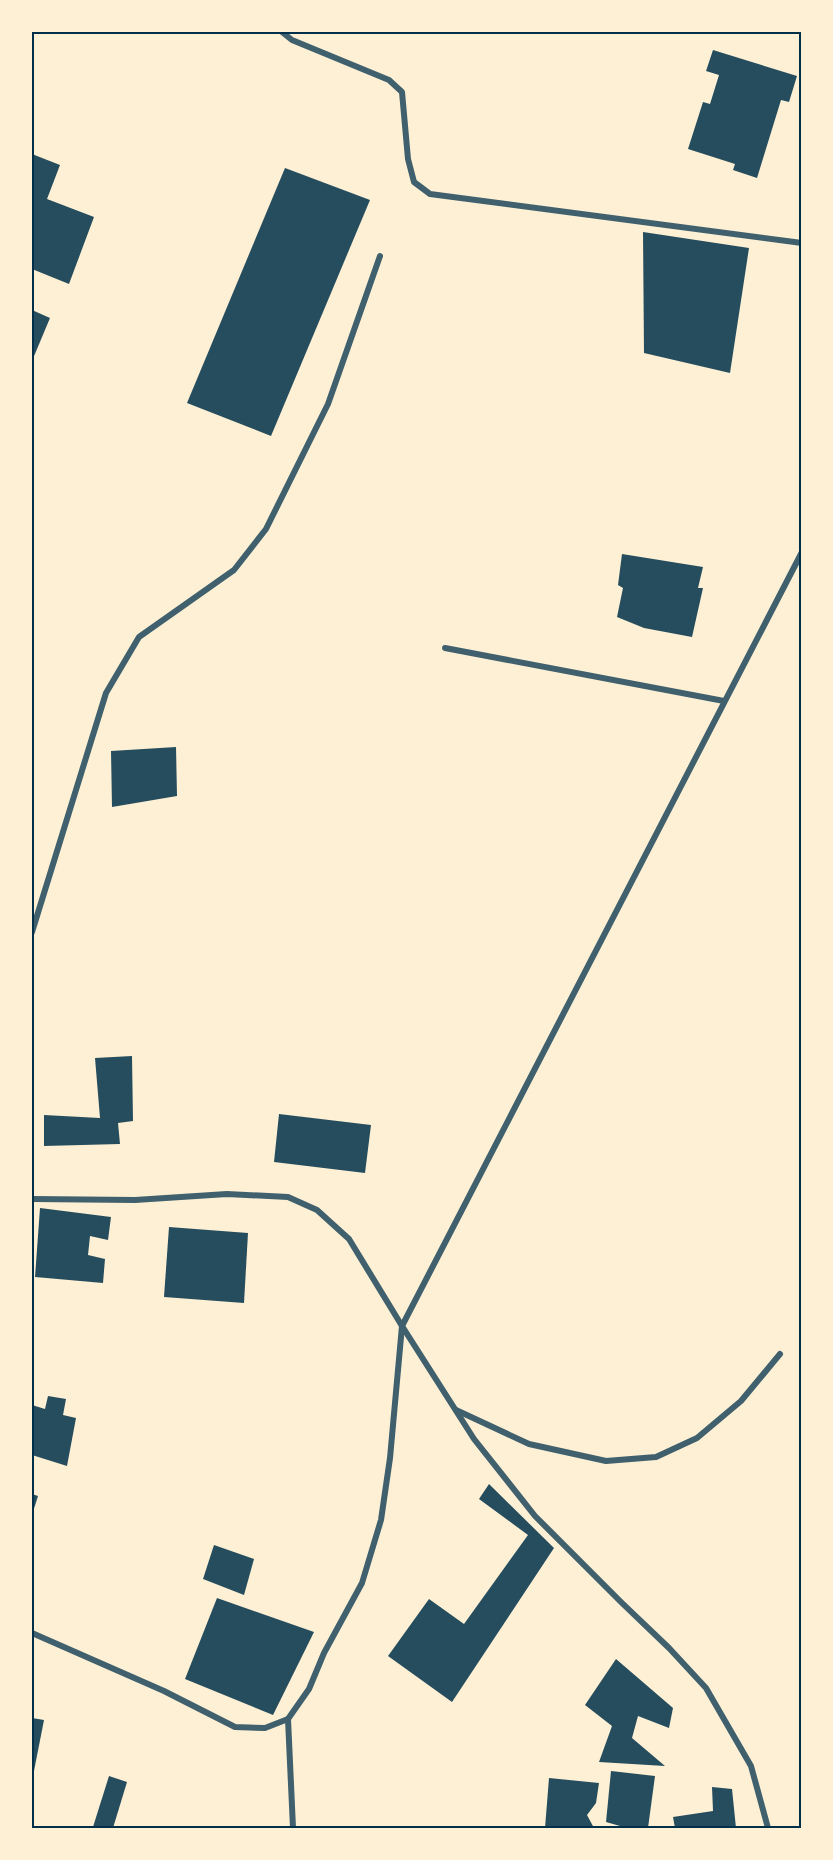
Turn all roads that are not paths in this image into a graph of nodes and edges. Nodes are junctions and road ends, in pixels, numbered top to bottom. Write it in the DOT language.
graph roads {
  1 [pos="282,32"];
  2 [pos="801,243"];
  3 [pos="380,256"];
  4 [pos="801,552"];
  5 [pos="445,648"];
  6 [pos="724,701"];
  7 [pos="32,932"];
  8 [pos="32,1199"];
  9 [pos="402,1326"];
  10 [pos="780,1354"];
  11 [pos="455,1409"];
  12 [pos="32,1633"];
  13 [pos="288,1719"];
  14 [pos="293,1828"];
  15 [pos="768,1828"];
  1 -- 2 [label="street"];
  3 -- 7 [label="street"];
  4 -- 6 [label="street"];
  5 -- 6 [label="street"];
  6 -- 9 [label="street"];
  8 -- 9 [label="street"];
  9 -- 11 [label="street"];
  9 -- 13 [label="street"];
  10 -- 11 [label="street"];
  11 -- 15 [label="street"];
  12 -- 13 [label="street"];
  13 -- 14 [label="street"];
}
